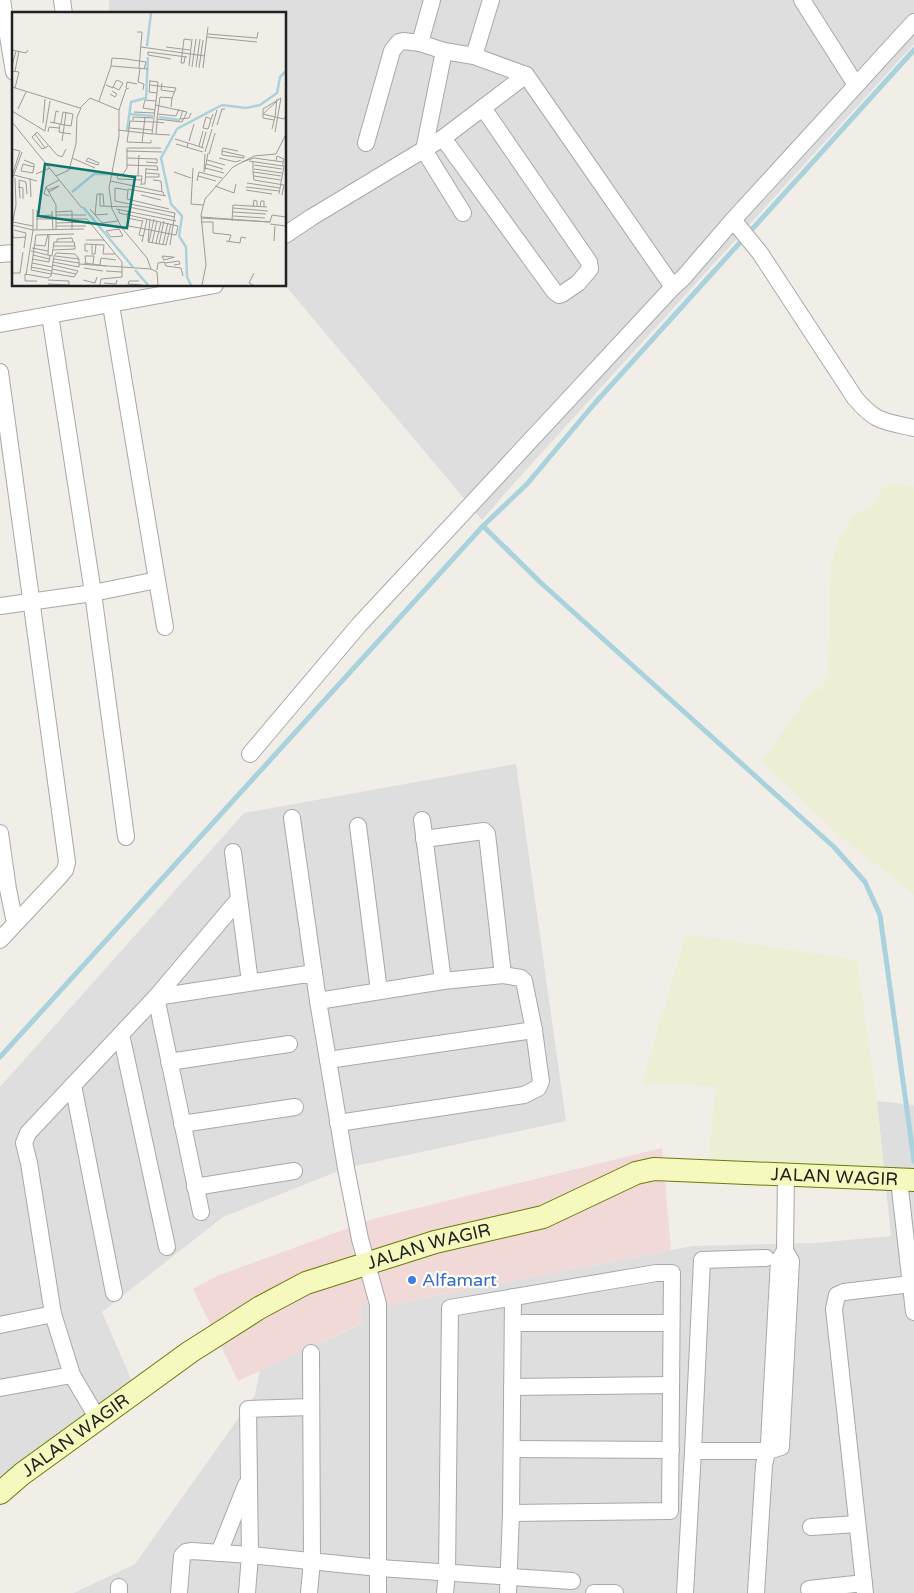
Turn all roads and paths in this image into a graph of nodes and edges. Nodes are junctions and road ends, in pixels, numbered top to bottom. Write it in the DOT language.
graph roads {
  1 [pos="2,0"];
  2 [pos="432,0"];
  3 [pos="491,0"];
  4 [pos="802,0"];
  5 [pos="914,22"];
  6 [pos="420,43"];
  7 [pos="444,50"];
  8 [pos="474,56"];
  9 [pos="12,60"];
  10 [pos="526,75"];
  11 [pos="856,85"];
  12 [pos="483,108"];
  13 [pos="443,138"];
  14 [pos="366,143"];
  15 [pos="424,150"];
  16 [pos="463,213"];
  17 [pos="735,222"];
  18 [pos="286,234"];
  19 [pos="210,286"];
  20 [pos="673,287"];
  21 [pos="111,304"];
  22 [pos="50,315"];
  23 [pos="0,324"];
  24 [pos="0,372"];
  25 [pos="914,428"];
  26 [pos="157,580"];
  27 [pos="93,593"];
  28 [pos="31,602"];
  29 [pos="0,606"];
  30 [pos="165,627"];
  31 [pos="250,754"];
  32 [pos="292,818"];
  33 [pos="422,820"];
  34 [pos="358,826"];
  35 [pos="0,833"];
  36 [pos="126,837"];
  37 [pos="424,839"];
  38 [pos="232,852"];
  39 [pos="239,899"];
  40 [pos="15,924"];
  41 [pos="0,940"];
  42 [pos="314,973"];
  43 [pos="503,975"];
  44 [pos="444,981"];
  45 [pos="250,982"];
  46 [pos="379,991"];
  47 [pos="156,997"];
  48 [pos="318,1000"];
  49 [pos="534,1030"];
  50 [pos="121,1034"];
  51 [pos="289,1044"];
  52 [pos="328,1060"];
  53 [pos="169,1062"];
  54 [pos="73,1085"];
  55 [pos="295,1107"];
  56 [pos="338,1122"];
  57 [pos="182,1124"];
  58 [pos="294,1171"];
  59 [pos="786,1176"];
  60 [pos="906,1180"];
  61 [pos="195,1187"];
  62 [pos="200,1212"];
  63 [pos="166,1247"];
  64 [pos="766,1258"];
  65 [pos="368,1263"];
  66 [pos="912,1281"];
  67 [pos="114,1293"];
  68 [pos="514,1297"];
  69 [pos="914,1312"];
  70 [pos="53,1314"];
  71 [pos="513,1323"];
  72 [pos="671,1323"];
  73 [pos="0,1325"];
  74 [pos="311,1353"];
  75 [pos="72,1375"];
  76 [pos="671,1385"];
  77 [pos="512,1387"];
  78 [pos="4,1390"];
  79 [pos="311,1407"];
  80 [pos="98,1419"];
  81 [pos="512,1448"];
  82 [pos="671,1450"];
  83 [pos="693,1451"];
  84 [pos="768,1451"];
  85 [pos="249,1479"];
  86 [pos="0,1493"];
  87 [pos="511,1513"];
  88 [pos="857,1524"];
  89 [pos="811,1527"];
  90 [pos="219,1553"];
  91 [pos="250,1555"];
  92 [pos="312,1561"];
  93 [pos="379,1568"];
  94 [pos="447,1572"];
  95 [pos="510,1576"];
  96 [pos="572,1581"];
  97 [pos="864,1588"];
  98 [pos="809,1589"];
  99 [pos="179,1593"];
  100 [pos="247,1593"];
  101 [pos="309,1593"];
  102 [pos="378,1593"];
  103 [pos="445,1593"];
  104 [pos="508,1593"];
  105 [pos="594,1593"];
  106 [pos="615,1593"];
  107 [pos="685,1593"];
  108 [pos="756,1593"];
  1 -- 9 [label="street"];
  2 -- 6 [label="street"];
  3 -- 8 [label="street"];
  4 -- 11 [label="street"];
  5 -- 11 [label="street"];
  6 -- 7 [label="street"];
  6 -- 14 [label="street"];
  7 -- 8 [label="street"];
  7 -- 15 [label="street"];
  8 -- 10 [label="street"];
  10 -- 12 [label="street"];
  10 -- 20 [label="street"];
  11 -- 17 [label="street"];
  12 -- 13 [label="street"];
  12 -- 13 [label="street"];
  13 -- 15 [label="street"];
  15 -- 16 [label="street"];
  15 -- 18 [label="street"];
  17 -- 20 [label="street"];
  17 -- 25 [label="street"];
  19 -- 21 [label="street"];
  20 -- 31 [label="street"];
  21 -- 22 [label="street"];
  21 -- 26 [label="street"];
  22 -- 23 [label="street"];
  22 -- 27 [label="street"];
  24 -- 28 [label="street"];
  26 -- 27 [label="street"];
  26 -- 30 [label="street"];
  27 -- 28 [label="street"];
  27 -- 36 [label="street"];
  28 -- 29 [label="street"];
  28 -- 40 [label="street"];
  32 -- 42 [label="street"];
  33 -- 37 [label="street"];
  34 -- 46 [label="street"];
  35 -- 40 [label="street"];
  37 -- 43 [label="street"];
  37 -- 44 [label="street"];
  38 -- 39 [label="street"];
  39 -- 45 [label="street"];
  39 -- 47 [label="street"];
  40 -- 41 [label="street"];
  42 -- 45 [label="street"];
  42 -- 48 [label="street"];
  43 -- 44 [label="street"];
  43 -- 49 [label="street"];
  44 -- 46 [label="street"];
  45 -- 47 [label="street"];
  46 -- 48 [label="street"];
  47 -- 50 [label="street"];
  47 -- 53 [label="street"];
  48 -- 52 [label="street"];
  49 -- 52 [label="street"];
  49 -- 56 [label="street"];
  50 -- 54 [label="street"];
  50 -- 63 [label="street"];
  51 -- 53 [label="street"];
  52 -- 56 [label="street"];
  53 -- 57 [label="street"];
  54 -- 67 [label="street"];
  54 -- 70 [label="street"];
  55 -- 57 [label="street"];
  56 -- 65 [label="street"];
  57 -- 61 [label="street"];
  58 -- 61 [label="street"];
  59 -- 60 [label="street, JALAN WAGIR"];
  59 -- 65 [label="street, JALAN WAGIR"];
  59 -- 84 [label="street"];
  60 -- 66 [label="street"];
  61 -- 62 [label="street"];
  64 -- 83 [label="street"];
  65 -- 80 [label="street, JALAN WAGIR"];
  65 -- 93 [label="street"];
  66 -- 69 [label="street"];
  66 -- 88 [label="street"];
  68 -- 71 [label="street"];
  68 -- 72 [label="street"];
  68 -- 94 [label="street"];
  70 -- 73 [label="street"];
  70 -- 75 [label="street"];
  71 -- 72 [label="street"];
  71 -- 77 [label="street"];
  72 -- 76 [label="street"];
  74 -- 79 [label="street"];
  75 -- 78 [label="street"];
  75 -- 80 [label="street"];
  76 -- 77 [label="street"];
  76 -- 82 [label="street"];
  77 -- 81 [label="street"];
  79 -- 85 [label="street"];
  79 -- 92 [label="street"];
  80 -- 86 [label="street, JALAN WAGIR"];
  81 -- 82 [label="street"];
  81 -- 87 [label="street"];
  82 -- 87 [label="street"];
  83 -- 84 [label="street"];
  83 -- 107 [label="street"];
  84 -- 108 [label="street"];
  85 -- 90 [label="street"];
  85 -- 91 [label="street"];
  87 -- 95 [label="street"];
  88 -- 89 [label="street"];
  88 -- 97 [label="street"];
  90 -- 91 [label="street"];
  90 -- 99 [label="street"];
  91 -- 92 [label="street"];
  91 -- 100 [label="street"];
  92 -- 93 [label="street"];
  92 -- 101 [label="street"];
  93 -- 94 [label="street"];
  93 -- 102 [label="street"];
  94 -- 95 [label="street"];
  94 -- 103 [label="street"];
  95 -- 96 [label="street"];
  95 -- 104 [label="street"];
  97 -- 98 [label="street"];
  105 -- 106 [label="street"];
}
